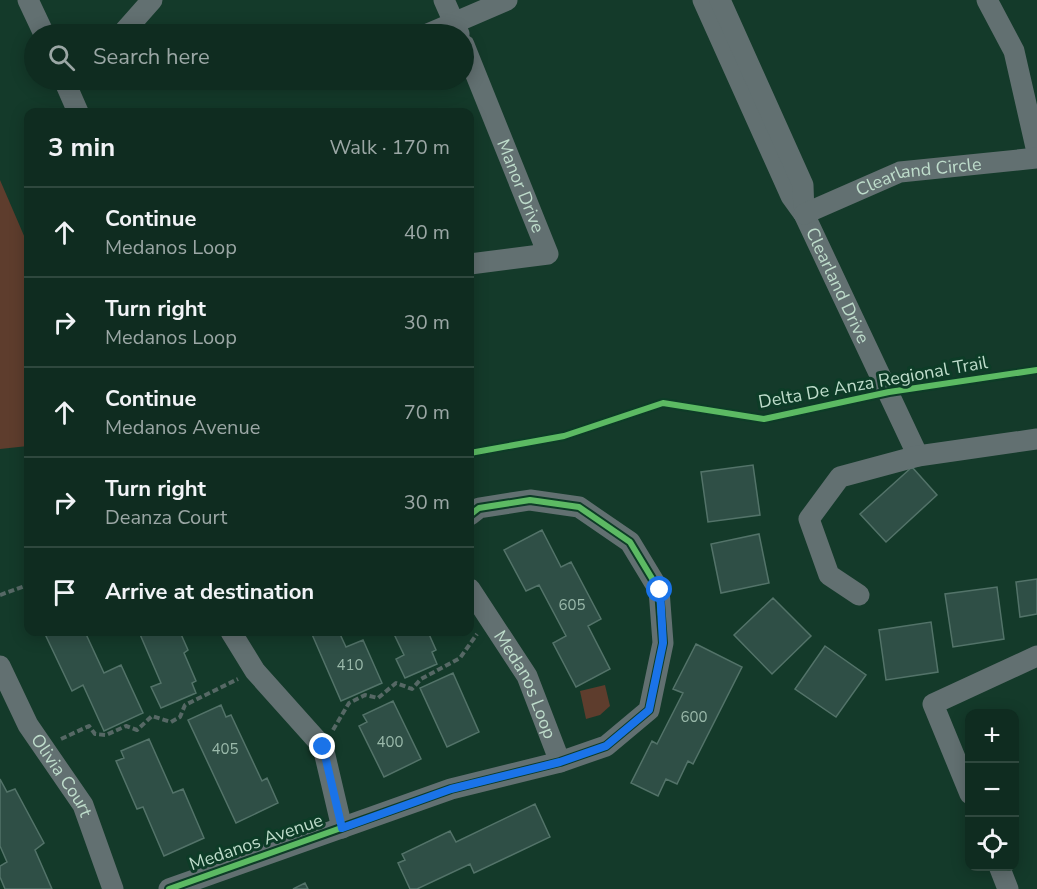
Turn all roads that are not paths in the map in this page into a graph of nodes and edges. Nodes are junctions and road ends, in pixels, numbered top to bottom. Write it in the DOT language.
graph roads {
  1 [pos="28,0"];
  2 [pos="152,0"];
  3 [pos="444,0"];
  4 [pos="507,0"];
  5 [pos="703,0"];
  6 [pos="720,0"];
  7 [pos="987,0"];
  8 [pos="39,24"];
  9 [pos="131,24"];
  10 [pos="455,24"];
  11 [pos="466,24"];
  12 [pos="474,70"];
  13 [pos="1037,152"];
  14 [pos="1037,158"];
  15 [pos="804,214"];
  16 [pos="474,263"];
  17 [pos="1037,439"];
  18 [pos="918,456"];
  19 [pos="474,512"];
  20 [pos="859,595"];
  21 [pos="474,596"];
  22 [pos="233,636"];
  23 [pos="1037,656"];
  24 [pos="0,666"];
  25 [pos="560,762"];
  26 [pos="965,784"];
  27 [pos="342,828"];
  28 [pos="1001,871"];
  29 [pos="113,889"];
  30 [pos="169,889"];
  31 [pos="1008,889"];
  1 -- 8 [label="street"];
  2 -- 9 [label="street"];
  3 -- 10 [label="street"];
  4 -- 11 [label="street"];
  5 -- 15 [label="street, Clearland Drive"];
  6 -- 15 [label="street, Clearland Drive"];
  7 -- 13 [label="street"];
  12 -- 16 [label="street, Manor Drive"];
  14 -- 15 [label="street, Clearland Circle"];
  15 -- 18 [label="street, Clearland Drive"];
  17 -- 18 [label="street"];
  18 -- 20 [label="street"];
  19 -- 25 [label="street, Medanos Loop"];
  21 -- 25 [label="street, Medanos Loop"];
  22 -- 27 [label="street"];
  23 -- 26 [label="street"];
  24 -- 29 [label="street, Olivia Court"];
  25 -- 27 [label="street, Medanos Avenue"];
  27 -- 30 [label="street, Medanos Avenue"];
  28 -- 31 [label="street"];
}
